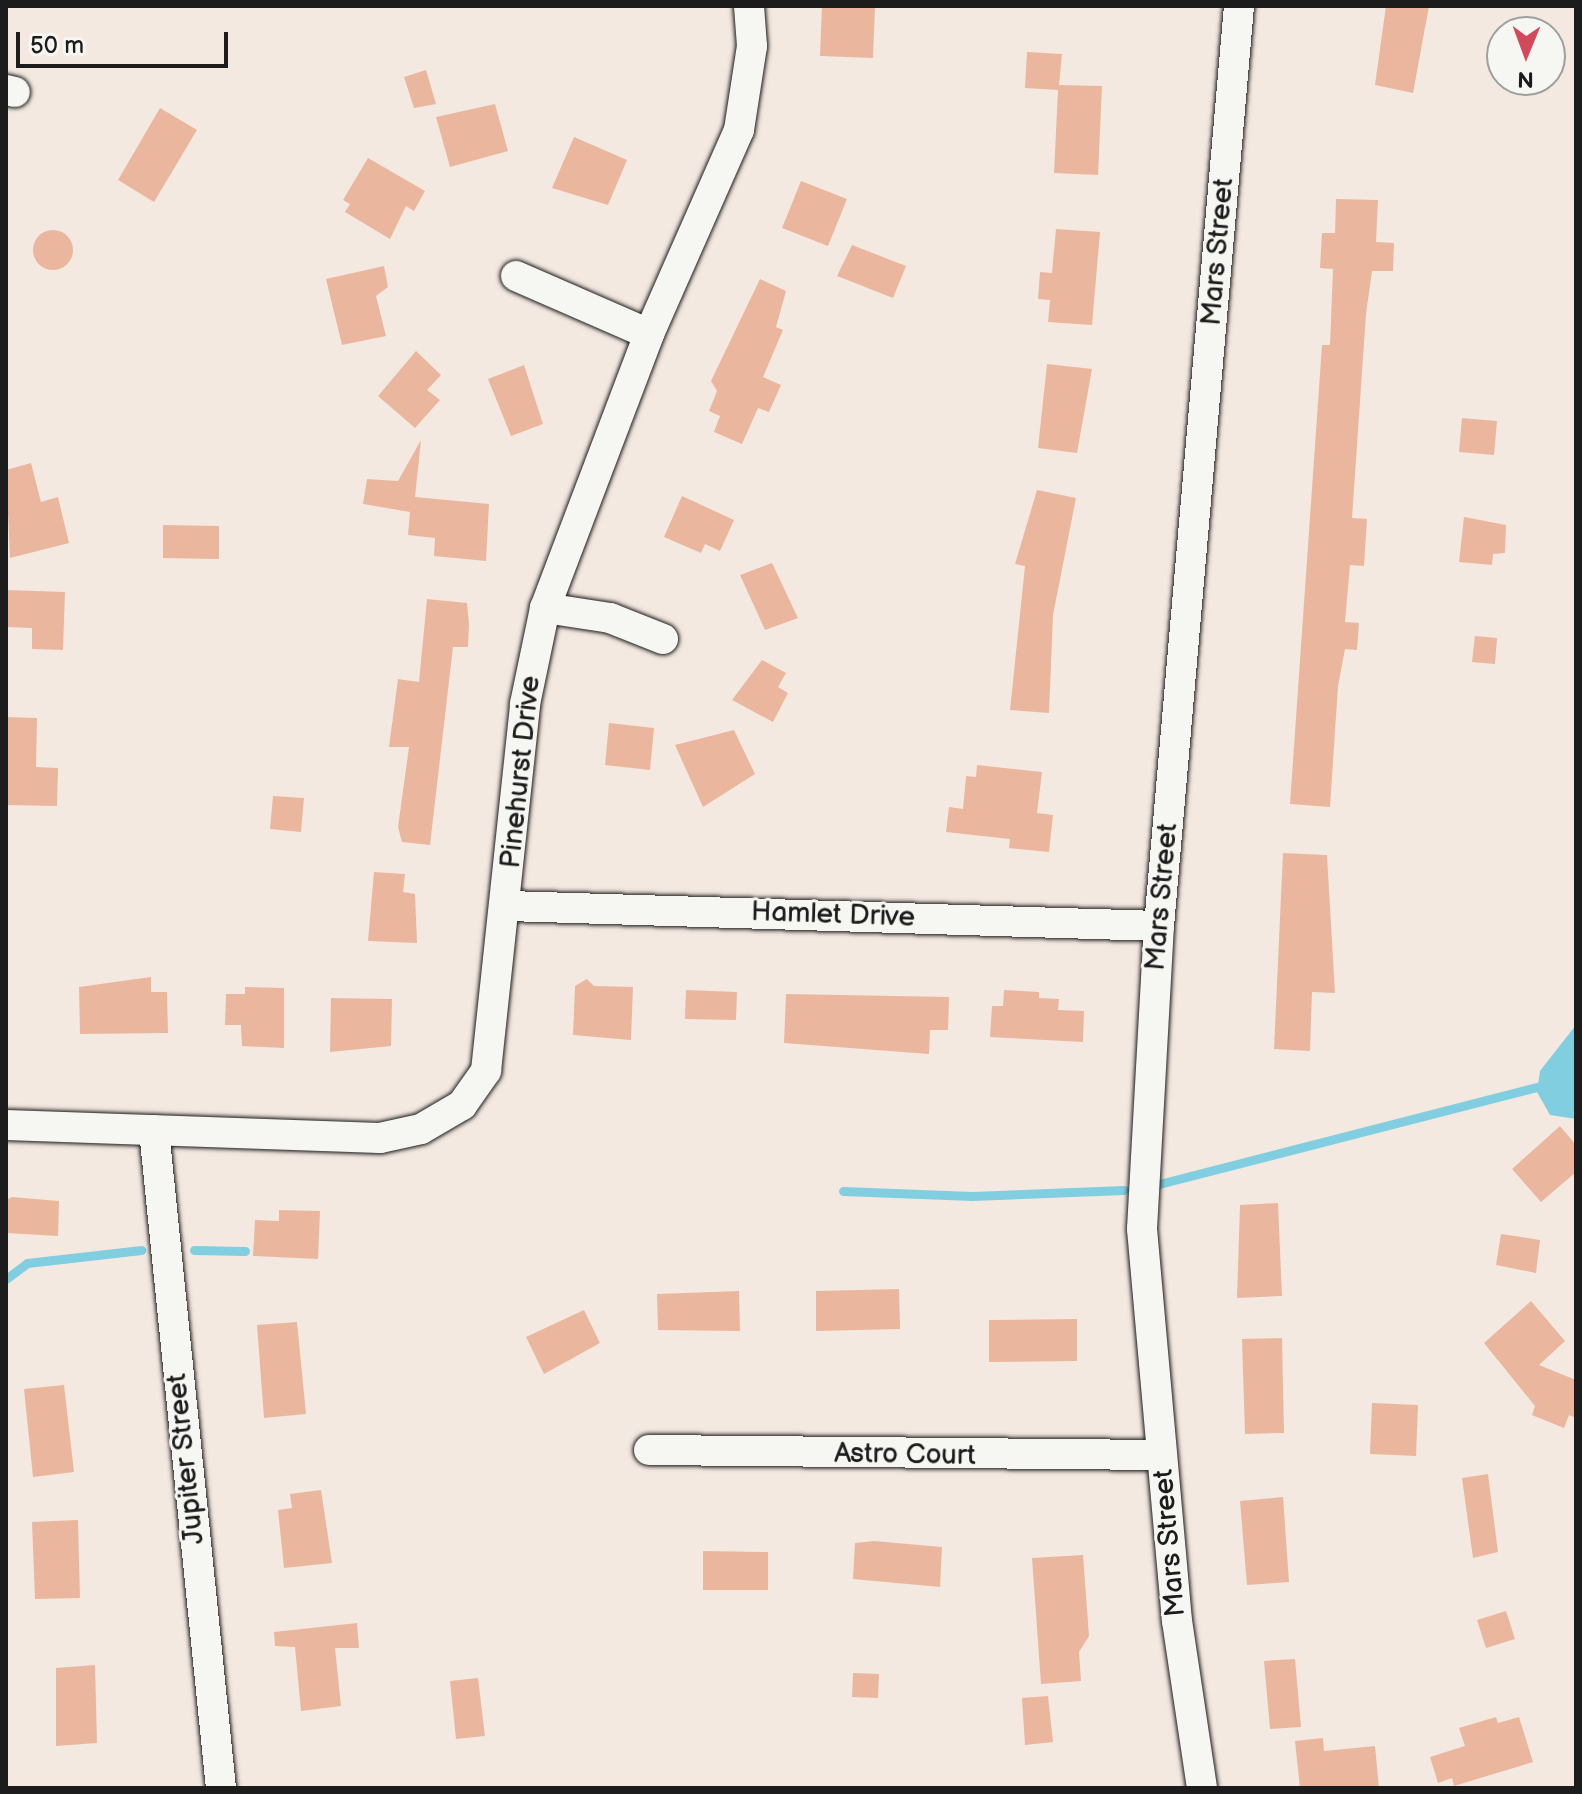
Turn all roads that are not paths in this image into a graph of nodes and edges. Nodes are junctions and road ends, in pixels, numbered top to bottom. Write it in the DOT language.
graph roads {
  1 [pos="749,6"];
  2 [pos="1239,6"];
  3 [pos="516,276"];
  4 [pos="649,334"];
  5 [pos="545,608"];
  6 [pos="663,639"];
  7 [pos="508,906"];
  8 [pos="1159,926"];
  9 [pos="6,1125"];
  10 [pos="154,1130"];
  11 [pos="649,1450"];
  12 [pos="1162,1455"];
  13 [pos="221,1788"];
  14 [pos="1202,1788"];
  1 -- 4 [label="street, Pinehurst Drive"];
  2 -- 8 [label="street, Mars Street"];
  3 -- 4 [label="street"];
  4 -- 5 [label="street, Pinehurst Drive"];
  5 -- 6 [label="street"];
  5 -- 7 [label="street, Pinehurst Drive"];
  7 -- 8 [label="street, Hamlet Drive"];
  7 -- 10 [label="street, Pinehurst Drive"];
  8 -- 12 [label="street, Mars Street"];
  9 -- 10 [label="street, Pinehurst Drive"];
  10 -- 13 [label="street, Jupiter Street"];
  11 -- 12 [label="street, Astro Court"];
  12 -- 14 [label="street, Mars Street"];
}
